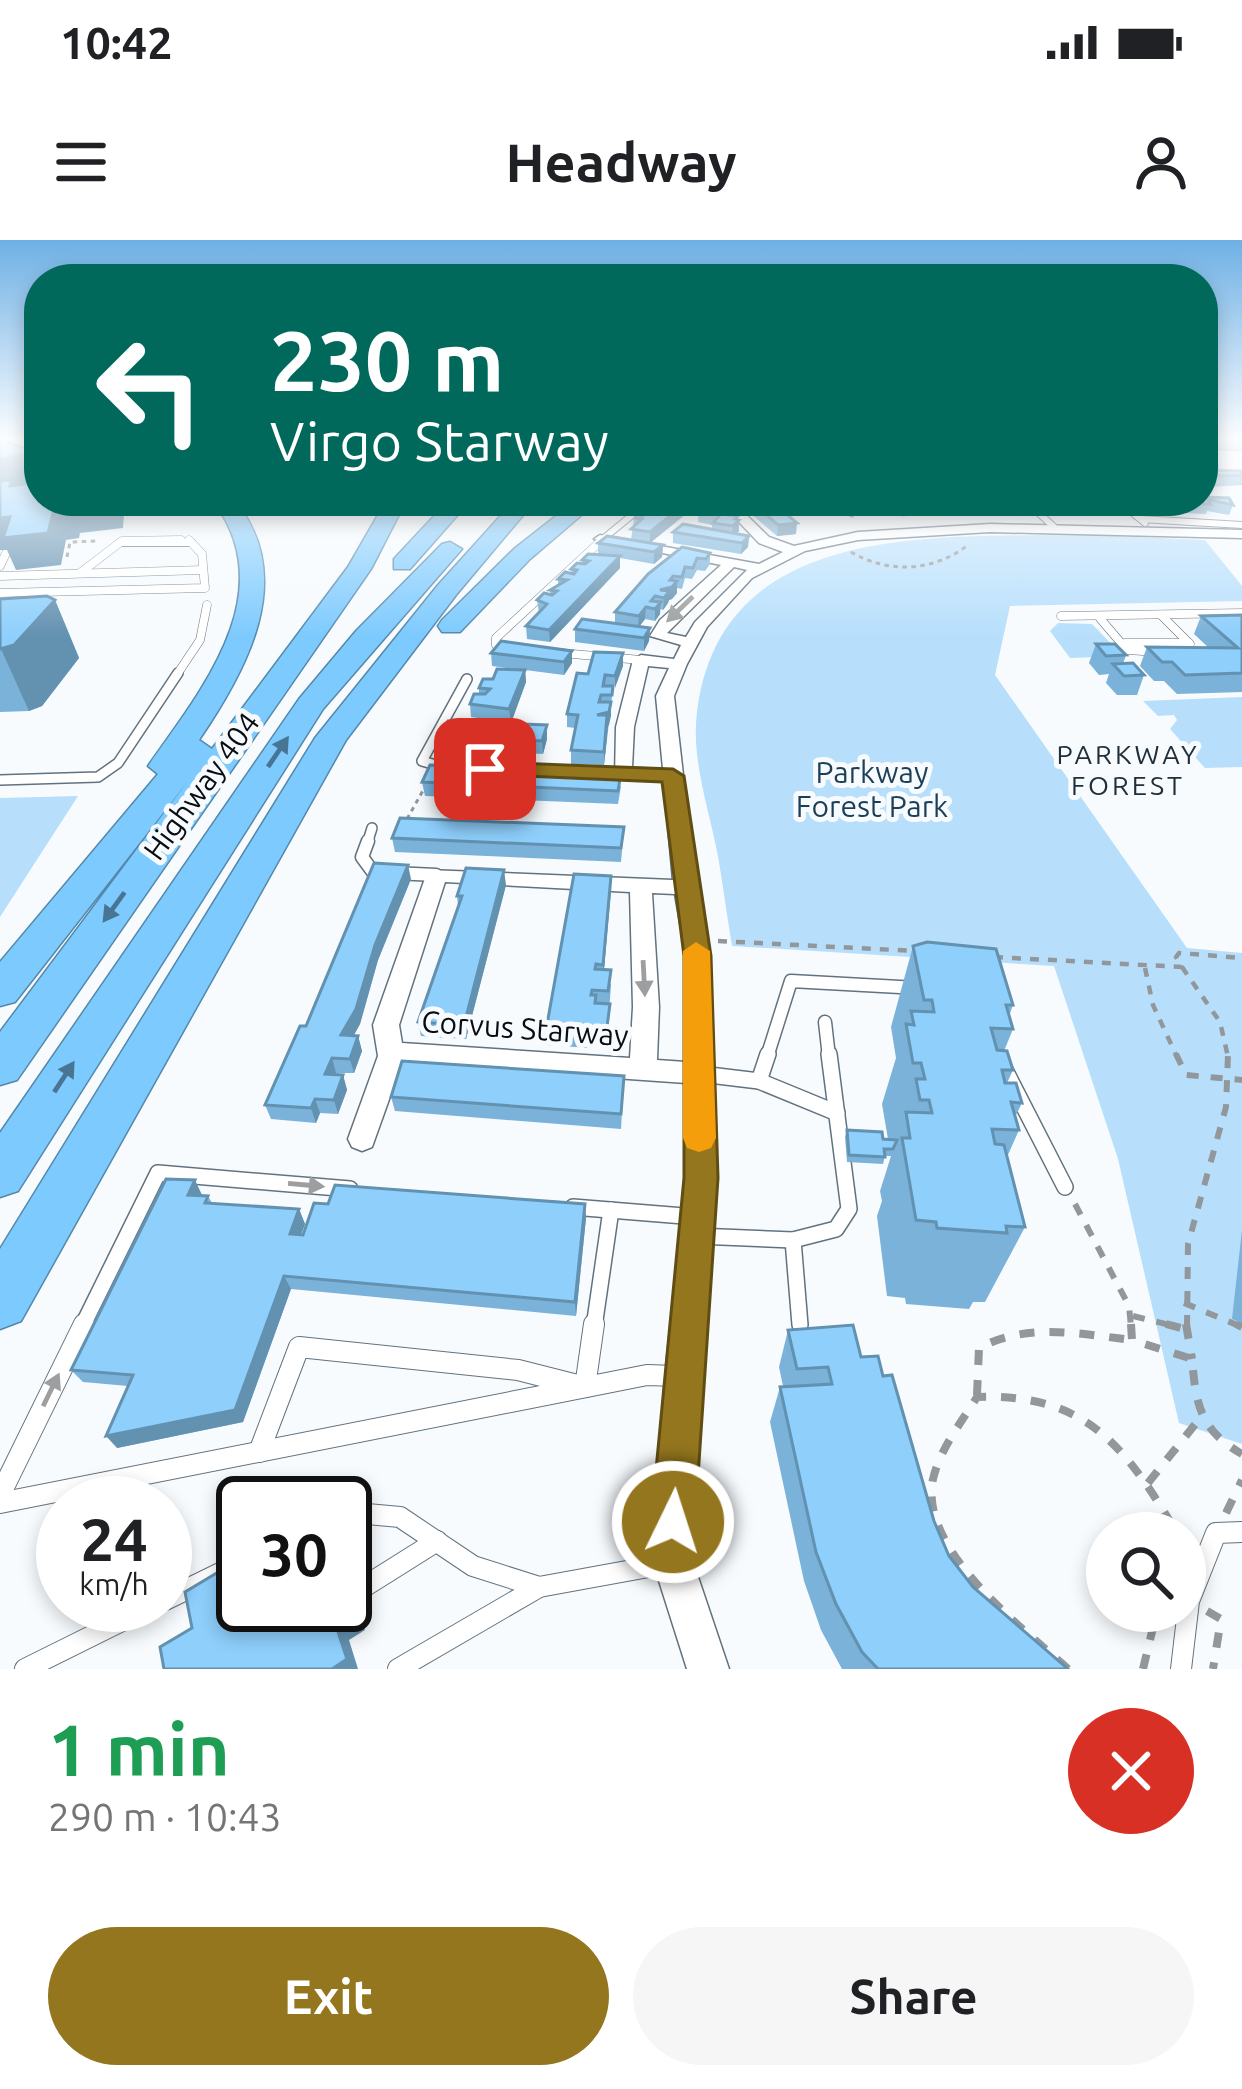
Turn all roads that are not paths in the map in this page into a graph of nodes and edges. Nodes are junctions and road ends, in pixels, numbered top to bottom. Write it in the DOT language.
graph roads {
  1 [pos="222,516"];
  2 [pos="238,516"];
  3 [pos="387,516"];
  4 [pos="447,516"];
  5 [pos="483,516"];
  6 [pos="512,516"];
  7 [pos="538,516"];
  8 [pos="569,516"];
  9 [pos="630,516"];
  10 [pos="740,516"];
  11 [pos="1042,516"];
  12 [pos="1136,516"];
  13 [pos="1146,524"];
  14 [pos="1054,528"];
  15 [pos="1237,530"];
  16 [pos="601,538"];
  17 [pos="8,550"];
  18 [pos="248,550"];
  19 [pos="794,551"];
  20 [pos="1242,557"];
  21 [pos="730,562"];
  22 [pos="331,564"];
  23 [pos="0,566"];
  24 [pos="760,568"];
  25 [pos="203,570"];
  26 [pos="80,573"];
  27 [pos="0,576"];
  28 [pos="0,592"];
  29 [pos="207,605"];
  30 [pos="1242,613"];
  31 [pos="1161,615"];
  32 [pos="1060,616"];
  33 [pos="1098,616"];
  34 [pos="689,642"];
  35 [pos="1189,643"];
  36 [pos="1125,644"];
  37 [pos="404,645"];
  38 [pos="533,650"];
  39 [pos="554,652"];
  40 [pos="641,660"];
  41 [pos="679,664"];
  42 [pos="467,679"];
  43 [pos="310,705"];
  44 [pos="463,768"];
  45 [pos="599,772"];
  46 [pos="622,773"];
  47 [pos="673,776"];
  48 [pos="0,780"];
  49 [pos="372,828"];
  50 [pos="436,875"];
  51 [pos="640,887"];
  52 [pos="685,888"];
  53 [pos="79,890"];
  54 [pos="933,989"];
  55 [pos="0,991"];
  56 [pos="825,1022"];
  57 [pos="991,1043"];
  58 [pos="392,1052"];
  59 [pos="0,1066"];
  60 [pos="643,1069"];
  61 [pos="696,1073"];
  62 [pos="759,1082"];
  63 [pos="127,1088"];
  64 [pos="837,1113"];
  65 [pos="362,1139"];
  66 [pos="0,1175"];
  67 [pos="1065,1187"];
  68 [pos="372,1191"];
  69 [pos="563,1206"];
  70 [pos="611,1210"];
  71 [pos="696,1227"];
  72 [pos="793,1240"];
  73 [pos="0,1302"];
  74 [pos="800,1325"];
  75 [pos="682,1377"];
  76 [pos="584,1388"];
  77 [pos="259,1452"];
  78 [pos="0,1499"];
  79 [pos="372,1514"];
  80 [pos="1242,1532"];
  81 [pos="437,1541"];
  82 [pos="673,1562"];
  83 [pos="372,1582"];
  84 [pos="539,1587"];
  85 [pos="101,1632"];
  86 [pos="34,1666"];
  87 [pos="398,1669"];
  88 [pos="708,1669"];
  89 [pos="1181,1669"];
  1 -- 18 [label="highway"];
  2 -- 18 [label="highway"];
  3 -- 59 [label="highway, Highway 404, one-way"];
  4 -- 43 [label="highway"];
  5 -- 43 [label="highway"];
  6 -- 37 [label="highway"];
  7 -- 37 [label="highway"];
  8 -- 63 [label="highway"];
  9 -- 16 [label="lane"];
  10 -- 19 [label="street"];
  11 -- 14 [label="lane"];
  12 -- 13 [label="lane"];
  13 -- 14 [label="street"];
  13 -- 15 [label="street"];
  14 -- 19 [label="street"];
  15 -- 20 [label="street"];
  16 -- 21 [label="street"];
  16 -- 38 [label="lane"];
  17 -- 23 [label="lane"];
  18 -- 53 [label="highway"];
  19 -- 24 [label="street"];
  21 -- 24 [label="street"];
  21 -- 34 [label="street, one-way"];
  22 -- 53 [label="highway, Highway 404"];
  24 -- 34 [label="street"];
  25 -- 26 [label="lane"];
  25 -- 26 [label="lane"];
  25 -- 28 [label="lane"];
  26 -- 27 [label="lane"];
  29 -- 48 [label="lane"];
  30 -- 31 [label="lane"];
  31 -- 33 [label="lane"];
  31 -- 35 [label="lane"];
  32 -- 33 [label="lane"];
  33 -- 36 [label="lane"];
  34 -- 41 [label="street"];
  35 -- 36 [label="lane"];
  35 -- 36 [label="lane"];
  37 -- 63 [label="highway"];
  39 -- 40 [label="lane"];
  40 -- 41 [label="street"];
  40 -- 46 [label="street"];
  41 -- 47 [label="street"];
  42 -- 44 [label="lane"];
  66 -- 43 [label="highway, Highway 404, one-way"];
  45 -- 46 [label="lane"];
  46 -- 47 [label="street"];
  47 -- 52 [label="street"];
  49 -- 50 [label="lane"];
  50 -- 51 [label="street"];
  50 -- 58 [label="street, Corvus Starway"];
  51 -- 52 [label="street"];
  51 -- 60 [label="street, one-way"];
  52 -- 61 [label="street"];
  53 -- 55 [label="highway, Highway 404"];
  54 -- 62 [label="lane"];
  56 -- 64 [label="lane"];
  57 -- 67 [label="lane"];
  58 -- 60 [label="street, Corvus Starway"];
  58 -- 65 [label="street"];
  60 -- 61 [label="street, Corvus Starway"];
  61 -- 62 [label="lane"];
  61 -- 71 [label="street"];
  62 -- 64 [label="lane"];
  63 -- 73 [label="highway"];
  64 -- 72 [label="lane"];
  78 -- 68 [label="lane, one-way"];
  69 -- 70 [label="lane"];
  70 -- 71 [label="lane"];
  70 -- 76 [label="lane"];
  71 -- 72 [label="lane"];
  71 -- 75 [label="street"];
  72 -- 74 [label="lane"];
  75 -- 76 [label="lane"];
  75 -- 82 [label="street"];
  76 -- 77 [label="lane"];
  76 -- 77 [label="lane"];
  77 -- 78 [label="lane"];
  79 -- 81 [label="lane"];
  80 -- 89 [label="lane"];
  81 -- 83 [label="lane"];
  81 -- 84 [label="lane"];
  82 -- 84 [label="lane"];
  82 -- 88 [label="street"];
  84 -- 87 [label="lane"];
  85 -- 86 [label="lane"];
}
